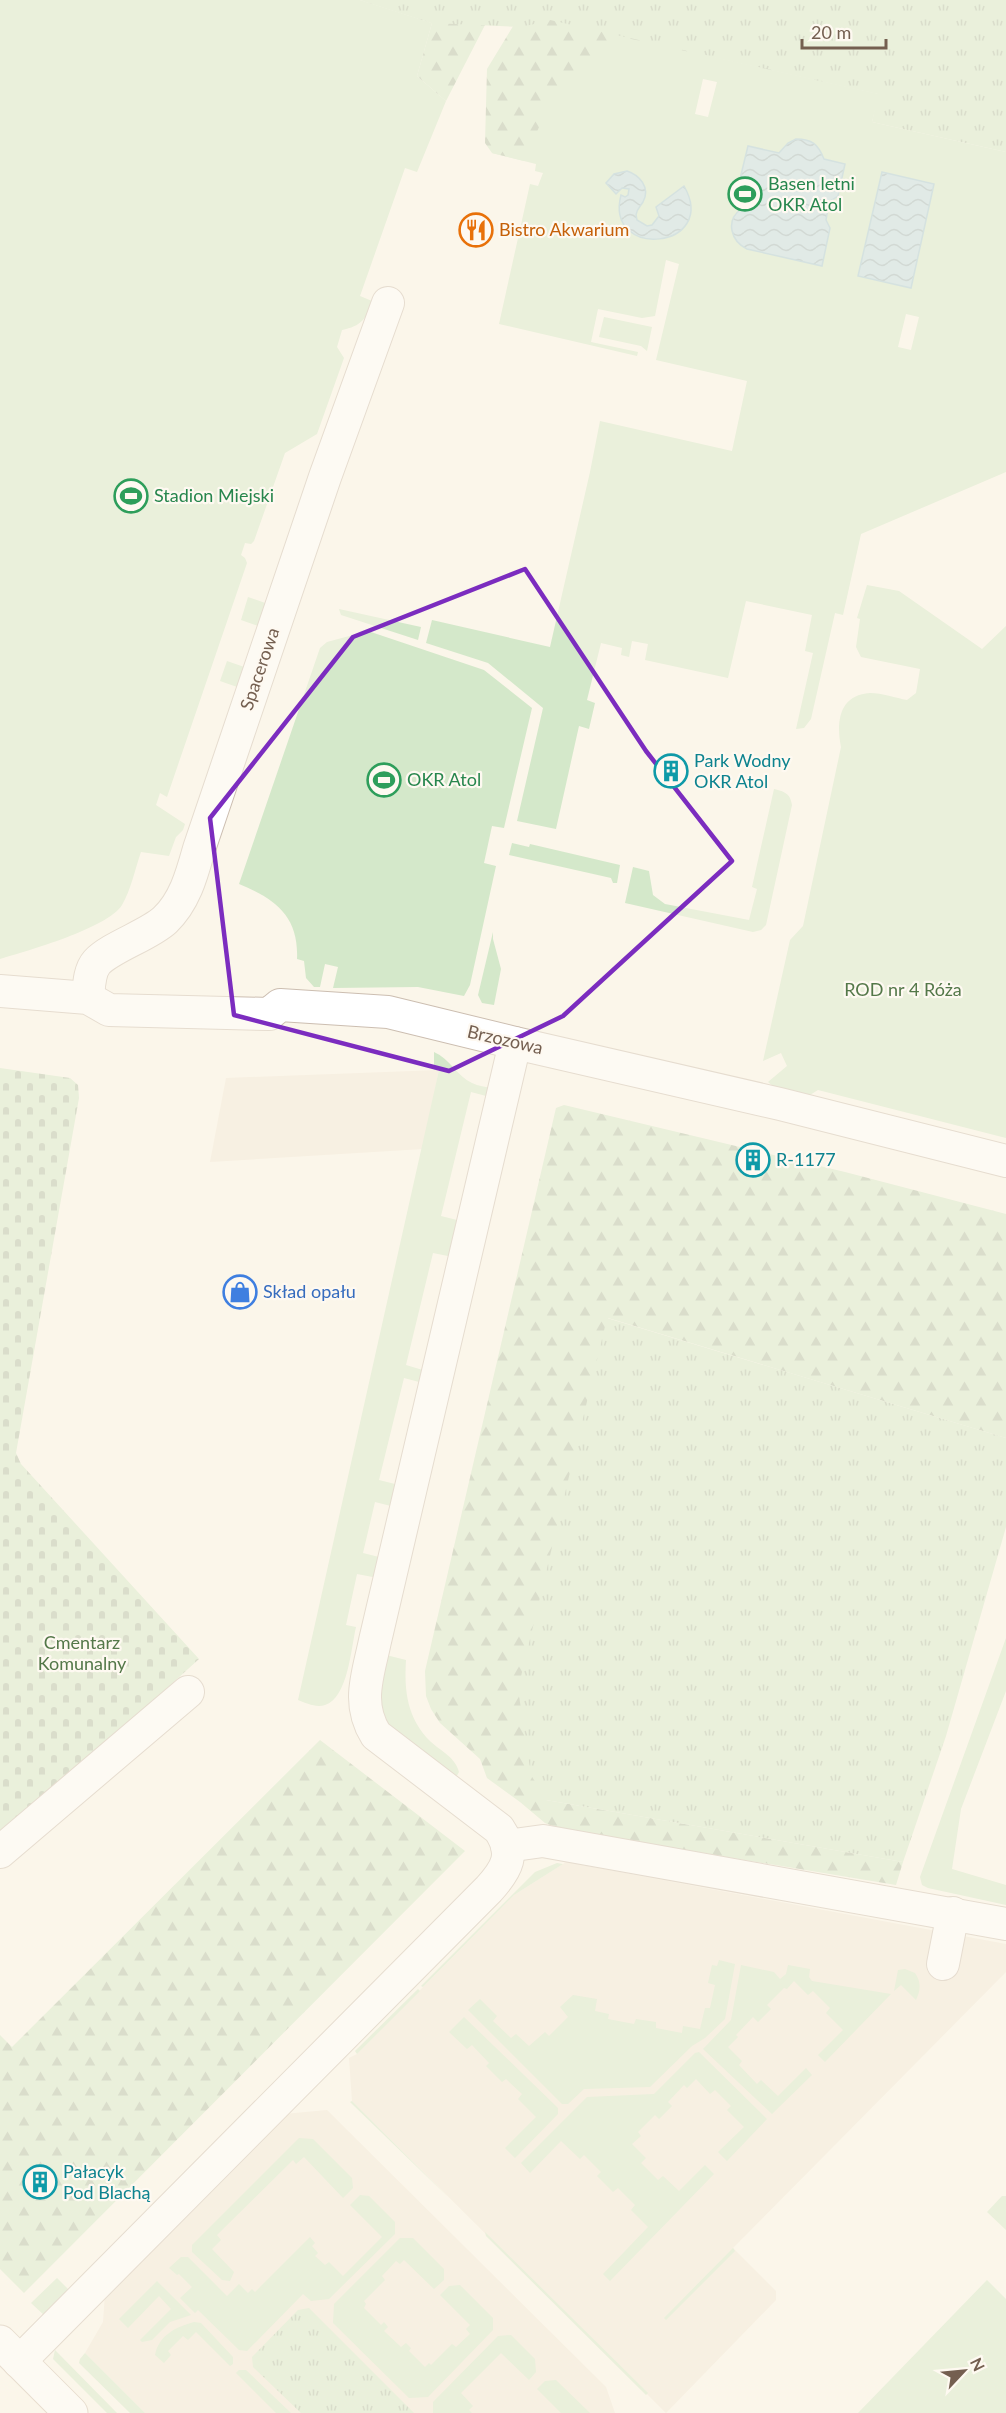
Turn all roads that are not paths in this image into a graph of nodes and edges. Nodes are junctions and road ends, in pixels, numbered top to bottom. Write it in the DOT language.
graph roads {
  1 [pos="388,303"];
  2 [pos="0,991"];
  3 [pos="88,998"];
  4 [pos="515,1043"];
  5 [pos="1006,1161"];
  6 [pos="188,1692"];
  7 [pos="507,1846"];
  8 [pos="0,1852"];
  9 [pos="953,1913"];
  10 [pos="1006,1924"];
  11 [pos="943,1964"];
  12 [pos="9,2352"];
  13 [pos="71,2413"];
  1 -- 3 [label="street, Spacerowa"];
  2 -- 3 [label="street, Brzozowa"];
  3 -- 4 [label="street, Brzozowa"];
  4 -- 5 [label="street, Brzozowa"];
  4 -- 7 [label="street"];
  6 -- 8 [label="street"];
  7 -- 9 [label="street"];
  7 -- 12 [label="street"];
  9 -- 10 [label="street"];
  9 -- 11 [label="street"];
  12 -- 13 [label="main road"];
}
